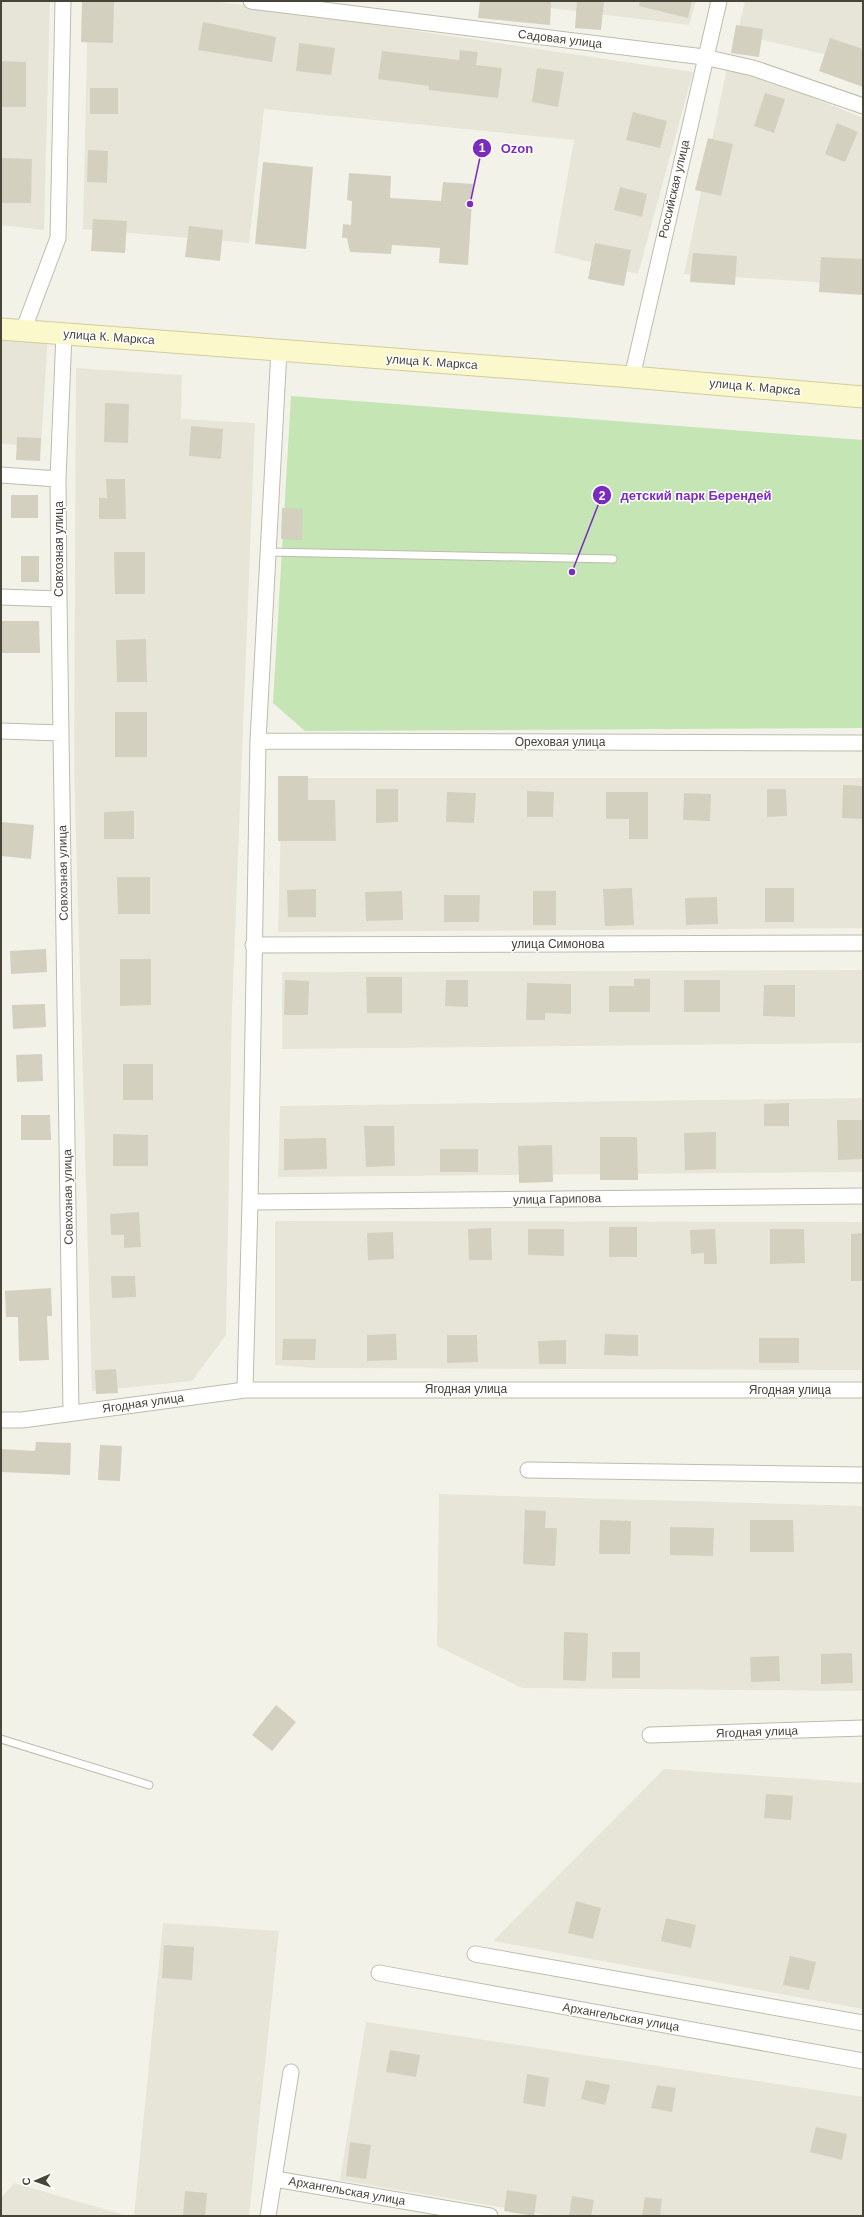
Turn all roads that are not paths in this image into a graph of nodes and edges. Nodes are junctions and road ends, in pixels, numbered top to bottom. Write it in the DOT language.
graph roads {
  1 [pos="63,1"];
  2 [pos="251,1"];
  3 [pos="719,1"];
  4 [pos="704,57"];
  5 [pos="863,106"];
  6 [pos="1,329"];
  7 [pos="23,331"];
  8 [pos="64,333"];
  9 [pos="279,350"];
  10 [pos="632,377"];
  11 [pos="863,397"];
  12 [pos="1,475"];
  13 [pos="58,479"];
  14 [pos="268,552"];
  15 [pos="613,559"];
  16 [pos="1,596"];
  17 [pos="59,600"];
  18 [pos="1,731"];
  19 [pos="61,733"];
  20 [pos="258,741"];
  21 [pos="863,743"];
  22 [pos="863,943"];
  23 [pos="253,945"];
  24 [pos="863,1196"];
  25 [pos="250,1202"];
  26 [pos="245,1390"];
  27 [pos="863,1390"];
  28 [pos="72,1413"];
  29 [pos="1,1420"];
  30 [pos="528,1470"];
  31 [pos="863,1475"];
  32 [pos="863,1728"];
  33 [pos="650,1735"];
  34 [pos="1,1739"];
  35 [pos="149,1785"];
  36 [pos="475,1954"];
  37 [pos="379,1973"];
  38 [pos="863,2023"];
  39 [pos="863,2061"];
  40 [pos="291,2072"];
  41 [pos="275,2179"];
  42 [pos="268,2216"];
  43 [pos="490,2216"];
  1 -- 7 [label="street"];
  2 -- 4 [label="street, Садовая улица"];
  3 -- 4 [label="street, Российская улица"];
  4 -- 5 [label="street, Садовая улица"];
  4 -- 10 [label="street, Российская улица"];
  6 -- 7 [label="main road, улица К. Маркса"];
  7 -- 8 [label="main road, улица К. Маркса"];
  8 -- 9 [label="main road, улица К. Маркса"];
  8 -- 13 [label="street, Совхозная улица"];
  9 -- 10 [label="main road, улица К. Маркса"];
  9 -- 14 [label="street"];
  10 -- 11 [label="main road, улица К. Маркса"];
  12 -- 13 [label="street"];
  13 -- 17 [label="street, Совхозная улица"];
  14 -- 15 [label="lane"];
  14 -- 20 [label="street"];
  16 -- 17 [label="street"];
  17 -- 19 [label="street, Совхозная улица"];
  18 -- 19 [label="street"];
  19 -- 28 [label="street, Совхозная улица"];
  20 -- 21 [label="street, Ореховая улица"];
  20 -- 23 [label="street"];
  22 -- 23 [label="street, улица Симонова"];
  23 -- 25 [label="street"];
  24 -- 25 [label="street, улица Гарипова"];
  25 -- 26 [label="street"];
  26 -- 27 [label="street, Ягодная улица"];
  26 -- 28 [label="street, Ягодная улица"];
  28 -- 29 [label="street, Ягодная улица"];
  30 -- 31 [label="street"];
  32 -- 33 [label="street, Ягодная улица"];
  34 -- 35 [label="lane"];
  36 -- 38 [label="street"];
  37 -- 39 [label="street, Архангельская улица"];
  40 -- 41 [label="street"];
  41 -- 42 [label="street"];
  41 -- 43 [label="street, Архангельская улица"];
}
